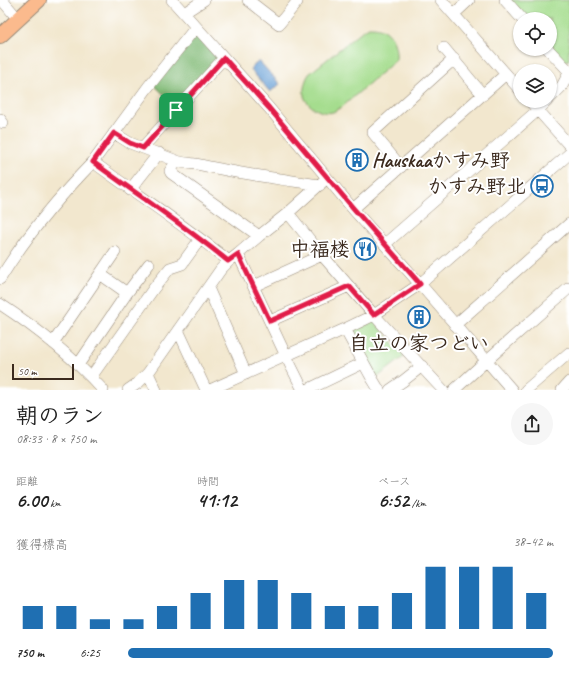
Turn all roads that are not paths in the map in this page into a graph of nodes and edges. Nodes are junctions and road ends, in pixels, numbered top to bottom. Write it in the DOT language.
graph roads {
  1 [pos="2,0"];
  2 [pos="38,0"];
  3 [pos="172,0"];
  4 [pos="204,0"];
  5 [pos="248,0"];
  6 [pos="296,0"];
  7 [pos="441,0"];
  8 [pos="470,0"];
  9 [pos="505,0"];
  10 [pos="516,12"];
  11 [pos="184,13"];
  12 [pos="454,14"];
  13 [pos="18,19"];
  14 [pos="196,27"];
  15 [pos="0,36"];
  16 [pos="444,48"];
  17 [pos="555,56"];
  18 [pos="224,58"];
  19 [pos="454,59"];
  20 [pos="569,72"];
  21 [pos="506,74"];
  22 [pos="513,82"];
  23 [pos="557,91"];
  24 [pos="483,95"];
  25 [pos="538,110"];
  26 [pos="114,133"];
  27 [pos="569,145"];
  28 [pos="143,148"];
  29 [pos="159,153"];
  30 [pos="569,154"];
  31 [pos="177,161"];
  32 [pos="93,162"];
  33 [pos="402,167"];
  34 [pos="323,182"];
  35 [pos="130,190"];
  36 [pos="354,209"];
  37 [pos="288,213"];
  38 [pos="569,224"];
  39 [pos="259,236"];
  40 [pos="200,239"];
  41 [pos="385,244"];
  42 [pos="115,252"];
  43 [pos="238,254"];
  44 [pos="322,255"];
  45 [pos="228,261"];
  46 [pos="149,264"];
  47 [pos="100,274"];
  48 [pos="0,279"];
  49 [pos="420,284"];
  50 [pos="254,286"];
  51 [pos="349,286"];
  52 [pos="208,288"];
  53 [pos="569,288"];
  54 [pos="127,293"];
  55 [pos="0,304"];
  56 [pos="374,315"];
  57 [pos="270,321"];
  58 [pos="455,325"];
  59 [pos="345,329"];
  60 [pos="178,330"];
  61 [pos="53,343"];
  62 [pos="569,353"];
  63 [pos="286,356"];
  64 [pos="486,361"];
  65 [pos="364,363"];
  66 [pos="78,365"];
  67 [pos="422,366"];
  68 [pos="148,373"];
  69 [pos="246,374"];
  70 [pos="91,377"];
  71 [pos="569,382"];
  72 [pos="103,390"];
  73 [pos="128,390"];
  74 [pos="156,390"];
  75 [pos="206,390"];
  76 [pos="210,390"];
  77 [pos="303,390"];
  78 [pos="307,390"];
  79 [pos="380,390"];
  80 [pos="390,390"];
  81 [pos="443,390"];
  82 [pos="454,390"];
  83 [pos="512,390"];
  84 [pos="526,390"];
  85 [pos="562,390"];
  1 -- 13 [label="street"];
  2 -- 13 [label="main road"];
  3 -- 11 [label="street"];
  4 -- 11 [label="street"];
  5 -- 6 [label="street"];
  7 -- 12 [label="street"];
  8 -- 12 [label="street"];
  9 -- 10 [label="street"];
  11 -- 14 [label="street"];
  12 -- 21 [label="street"];
  13 -- 15 [label="main road"];
  14 -- 18 [label="street"];
  14 -- 26 [label="street"];
  16 -- 19 [label="street"];
  17 -- 20 [label="street"];
  18 -- 28 [label="street"];
  18 -- 34 [label="street"];
  19 -- 24 [label="street"];
  19 -- 33 [label="street"];
  20 -- 23 [label="street"];
  21 -- 22 [label="street"];
  21 -- 24 [label="street"];
  24 -- 33 [label="street"];
  25 -- 27 [label="street"];
  25 -- 41 [label="street"];
  26 -- 28 [label="street"];
  26 -- 32 [label="street"];
  28 -- 29 [label="street"];
  29 -- 31 [label="street"];
  29 -- 35 [label="street"];
  30 -- 49 [label="street"];
  31 -- 34 [label="street"];
  31 -- 39 [label="street"];
  32 -- 35 [label="street"];
  32 -- 48 [label="street"];
  33 -- 36 [label="street"];
  34 -- 36 [label="street"];
  34 -- 37 [label="street"];
  35 -- 40 [label="street"];
  36 -- 41 [label="street"];
  37 -- 39 [label="street"];
  37 -- 44 [label="street"];
  38 -- 58 [label="street"];
  39 -- 43 [label="street"];
  40 -- 45 [label="street"];
  40 -- 70 [label="street"];
  41 -- 49 [label="street"];
  42 -- 47 [label="street"];
  43 -- 45 [label="street"];
  43 -- 50 [label="street"];
  44 -- 50 [label="street"];
  44 -- 51 [label="street"];
  45 -- 52 [label="street"];
  46 -- 54 [label="street"];
  47 -- 54 [label="street"];
  47 -- 61 [label="street"];
  49 -- 56 [label="street"];
  49 -- 58 [label="street"];
  50 -- 57 [label="street"];
  51 -- 56 [label="street"];
  51 -- 57 [label="street"];
  52 -- 60 [label="street"];
  52 -- 69 [label="street"];
  53 -- 64 [label="street"];
  54 -- 66 [label="street"];
  55 -- 61 [label="street"];
  56 -- 59 [label="street"];
  56 -- 67 [label="street"];
  57 -- 63 [label="street"];
  58 -- 64 [label="street"];
  59 -- 63 [label="street"];
  59 -- 65 [label="street"];
  60 -- 68 [label="street"];
  60 -- 75 [label="street"];
  61 -- 66 [label="street"];
  62 -- 84 [label="street"];
  63 -- 69 [label="street"];
  63 -- 77 [label="street"];
  64 -- 82 [label="street"];
  64 -- 83 [label="street"];
  65 -- 78 [label="street"];
  65 -- 79 [label="street"];
  66 -- 70 [label="street"];
  67 -- 80 [label="street"];
  67 -- 81 [label="street"];
  68 -- 73 [label="street"];
  68 -- 74 [label="street"];
  69 -- 76 [label="street"];
  70 -- 72 [label="street"];
  71 -- 85 [label="street"];
}
